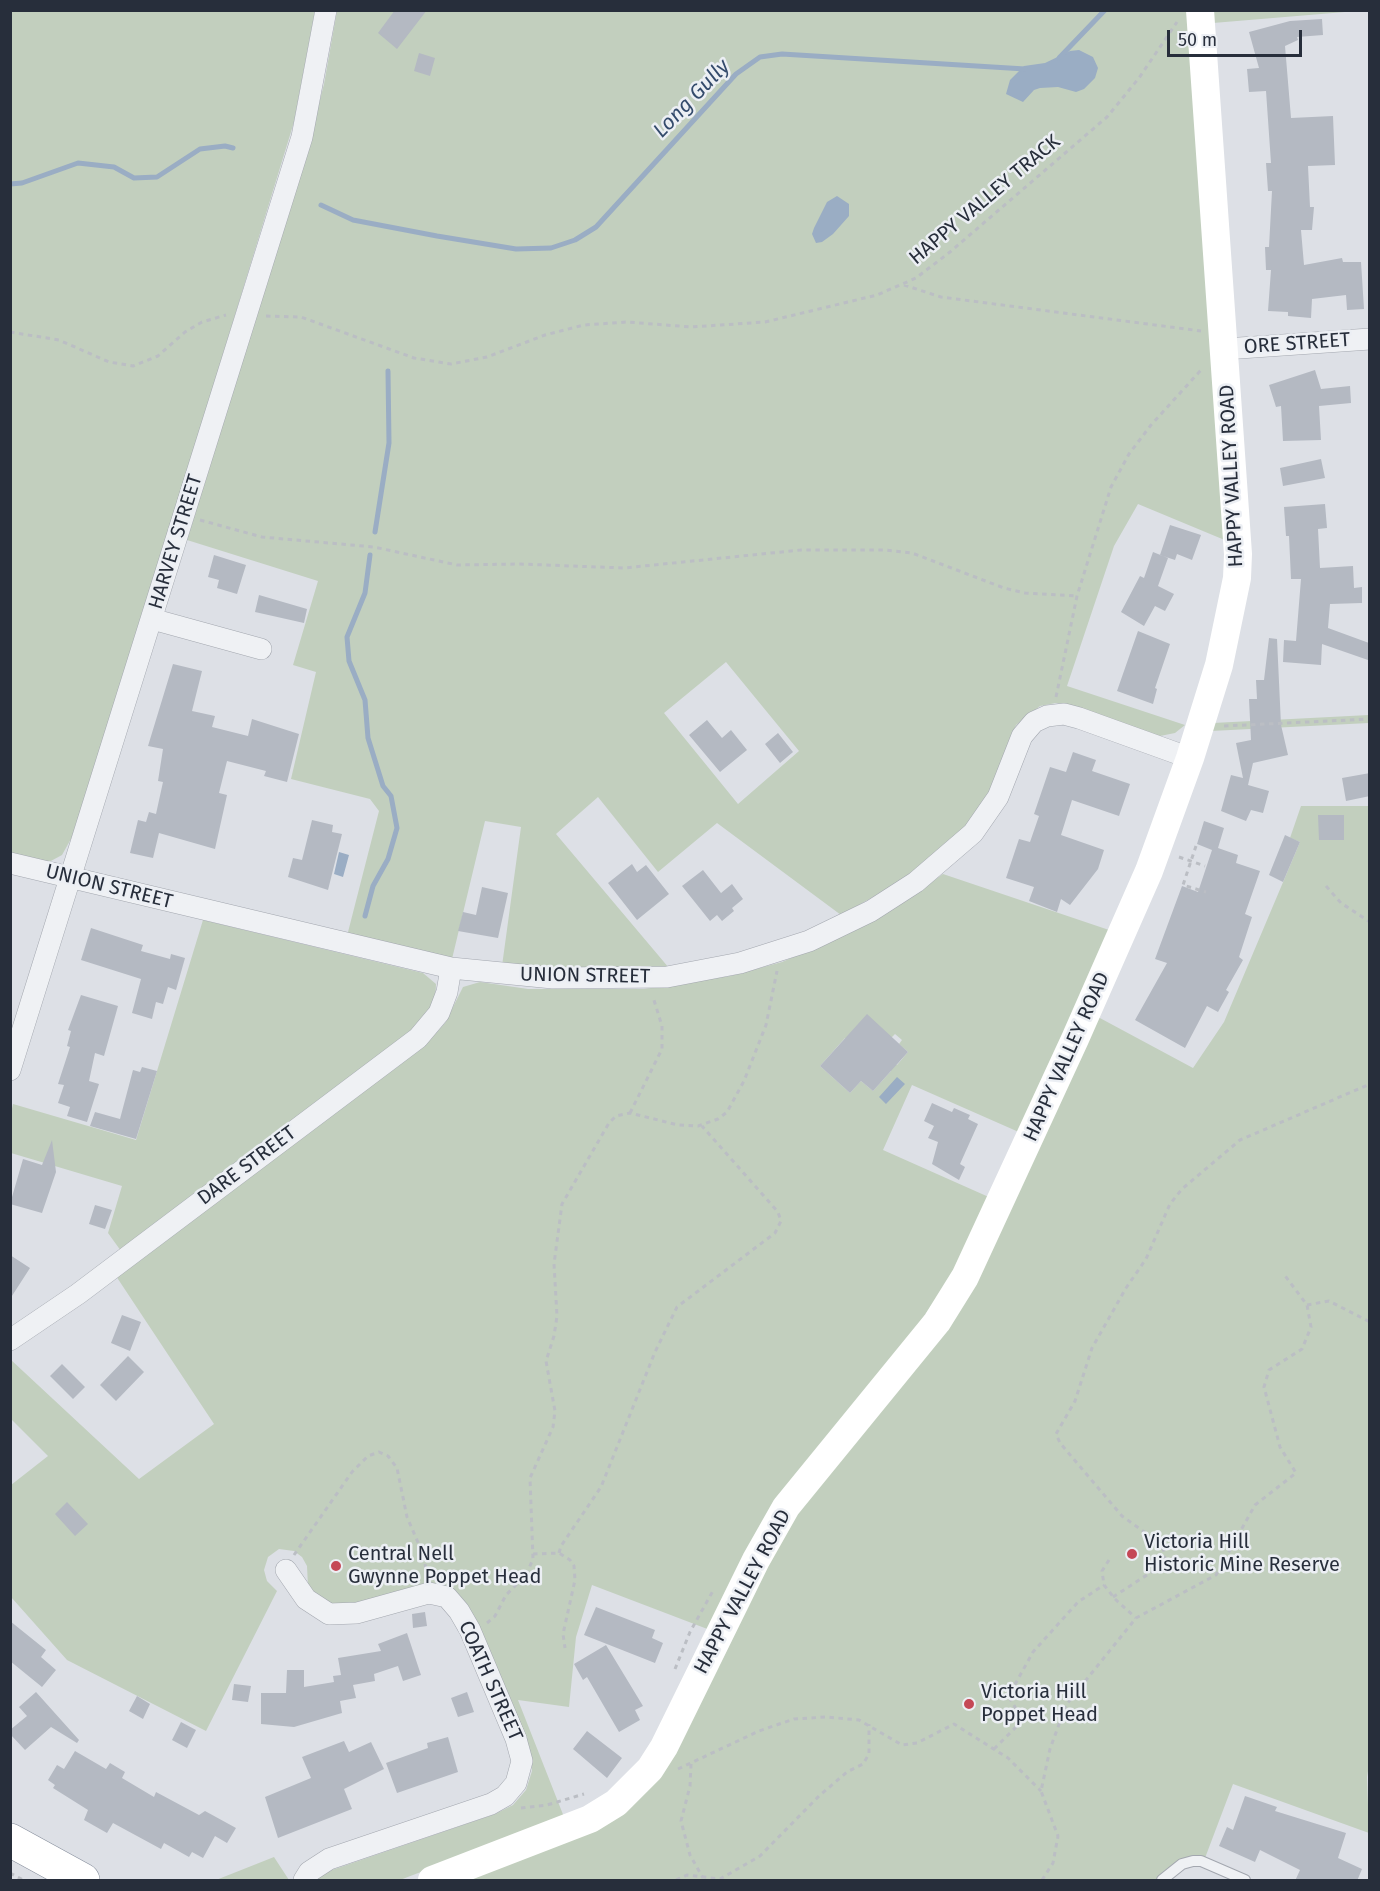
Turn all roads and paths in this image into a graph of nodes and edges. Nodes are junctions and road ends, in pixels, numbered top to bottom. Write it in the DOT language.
graph roads {
  1 [pos="326,10"];
  2 [pos="1200,11"];
  3 [pos="904,285"];
  4 [pos="247,315"];
  5 [pos="10,332"];
  6 [pos="1370,339"];
  7 [pos="1224,342"];
  8 [pos="184,516"];
  9 [pos="1077,596"];
  10 [pos="152,619"];
  11 [pos="261,649"];
  12 [pos="1059,714"];
  13 [pos="1370,719"];
  14 [pos="1222,726"];
  15 [pos="1190,758"];
  16 [pos="1196,846"];
  17 [pos="1178,857"];
  18 [pos="1191,861"];
  19 [pos="10,863"];
  20 [pos="1205,866"];
  21 [pos="70,877"];
  22 [pos="1326,886"];
  23 [pos="1206,892"];
  24 [pos="1370,922"];
  25 [pos="781,951"];
  26 [pos="451,968"];
  27 [pos="648,978"];
  28 [pos="10,1070"];
  29 [pos="1370,1084"];
  30 [pos="630,1113"];
  31 [pos="702,1125"];
  32 [pos="1283,1273"];
  33 [pos="1307,1305"];
  34 [pos="1370,1322"];
  35 [pos="10,1340"];
  36 [pos="560,1553"];
  37 [pos="533,1554"];
  38 [pos="1109,1560"];
  39 [pos="286,1570"];
  40 [pos="1104,1585"];
  41 [pos="715,1587"];
  42 [pos="435,1593"];
  43 [pos="1113,1597"];
  44 [pos="1136,1618"];
  45 [pos="470,1630"];
  46 [pos="565,1648"];
  47 [pos="673,1674"];
  48 [pos="870,1724"];
  49 [pos="994,1749"];
  50 [pos="691,1764"];
  51 [pos="650,1769"];
  52 [pos="1041,1791"];
  53 [pos="591,1792"];
  54 [pos="516,1808"];
  55 [pos="10,1840"];
  56 [pos="10,1873"];
  57 [pos="703,1878"];
  58 [pos="713,1880"];
  59 [pos="23,1881"];
  60 [pos="83,1881"];
  61 [pos="304,1881"];
  62 [pos="432,1881"];
  63 [pos="676,1881"];
  64 [pos="1042,1881"];
  65 [pos="1162,1881"];
  66 [pos="1245,1881"];
  1 -- 4 [label="street, HARVEY STREET"];
  2 -- 3 [label="path, HAPPY VALLEY TRACK"];
  2 -- 7 [label="street, HAPPY VALLEY ROAD"];
  3 -- 4 [label="path, HAPPY VALLEY TRACK"];
  3 -- 7 [label="path"];
  4 -- 5 [label="path, HAPPY VALLEY TRACK"];
  4 -- 8 [label="street, HARVEY STREET"];
  6 -- 7 [label="street, ORE STREET"];
  7 -- 9 [label="path"];
  7 -- 15 [label="street, HAPPY VALLEY ROAD"];
  8 -- 9 [label="path"];
  8 -- 10 [label="street, HARVEY STREET"];
  9 -- 12 [label="path"];
  10 -- 11 [label="street"];
  10 -- 21 [label="street, HARVEY STREET"];
  12 -- 15 [label="street"];
  12 -- 25 [label="street, UNION STREET"];
  13 -- 14 [label="path"];
  15 -- 51 [label="street, HAPPY VALLEY ROAD"];
  16 -- 18 [label="path"];
  17 -- 18 [label="path"];
  18 -- 20 [label="path"];
  18 -- 23 [label="path"];
  19 -- 21 [label="street, UNION STREET"];
  21 -- 26 [label="street, UNION STREET"];
  21 -- 28 [label="street, HARVEY STREET"];
  22 -- 24 [label="path"];
  25 -- 27 [label="street, UNION STREET"];
  25 -- 31 [label="path"];
  26 -- 27 [label="street, UNION STREET"];
  26 -- 35 [label="street, DARE STREET"];
  27 -- 30 [label="path"];
  29 -- 43 [label="path"];
  30 -- 31 [label="path"];
  30 -- 37 [label="path"];
  31 -- 36 [label="path"];
  32 -- 33 [label="path"];
  33 -- 34 [label="path"];
  33 -- 44 [label="path"];
  36 -- 37 [label="path"];
  36 -- 46 [label="path"];
  37 -- 45 [label="path"];
  38 -- 40 [label="path"];
  39 -- 42 [label="street"];
  39 -- 42 [label="path"];
  40 -- 43 [label="path"];
  40 -- 49 [label="path"];
  41 -- 47 [label="path"];
  42 -- 45 [label="street, COATH STREET"];
  43 -- 44 [label="path"];
  44 -- 52 [label="path"];
  45 -- 61 [label="street, COATH STREET"];
  48 -- 49 [label="path"];
  48 -- 50 [label="path"];
  48 -- 58 [label="path"];
  49 -- 52 [label="path"];
  50 -- 51 [label="path"];
  50 -- 57 [label="path"];
  51 -- 62 [label="street, HAPPY VALLEY ROAD"];
  52 -- 64 [label="path"];
  53 -- 54 [label="path"];
  55 -- 60 [label="highway"];
  56 -- 59 [label="path"];
  57 -- 58 [label="path"];
  57 -- 63 [label="path"];
  65 -- 66 [label="lane"];
}
